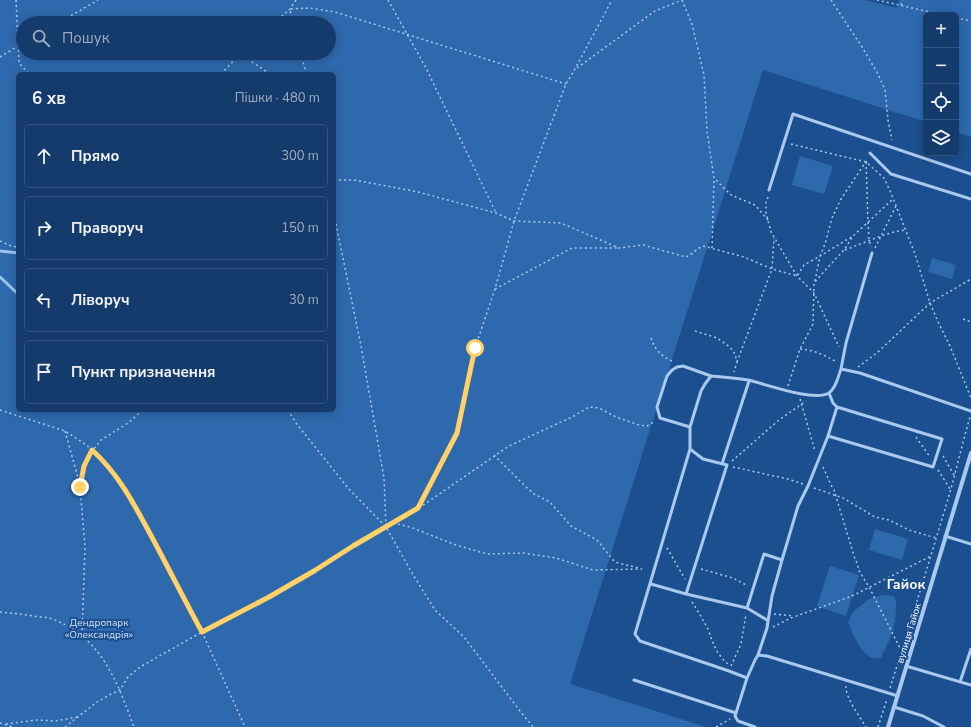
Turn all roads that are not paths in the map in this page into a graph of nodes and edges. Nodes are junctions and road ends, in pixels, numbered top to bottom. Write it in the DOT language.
graph roads {
  1 [pos="870,153"];
  2 [pos="971,174"];
  3 [pos="770,190"];
  4 [pos="971,200"];
  5 [pos="872,253"];
  6 [pos="842,367"];
  7 [pos="711,376"];
  8 [pos="749,381"];
  9 [pos="828,393"];
  10 [pos="837,407"];
  11 [pos="971,412"];
  12 [pos="690,427"];
  13 [pos="828,436"];
  14 [pos="690,449"];
  15 [pos="971,453"];
  16 [pos="722,464"];
  17 [pos="965,471"];
  18 [pos="971,473"];
  19 [pos="945,536"];
  20 [pos="971,544"];
  21 [pos="782,560"];
  22 [pos="651,584"];
  23 [pos="686,594"];
  24 [pos="747,608"];
  25 [pos="768,620"];
  26 [pos="971,648"];
  27 [pos="758,655"];
  28 [pos="906,666"];
  29 [pos="746,678"];
  30 [pos="634,680"];
  31 [pos="960,682"];
  32 [pos="971,685"];
  33 [pos="898,696"];
  34 [pos="894,707"];
  35 [pos="736,714"];
  36 [pos="755,727"];
  37 [pos="888,727"];
  38 [pos="944,727"];
  1 -- 4 [label="lane"];
  2 -- 3 [label="lane"];
  5 -- 6 [label="lane"];
  6 -- 9 [label="lane"];
  6 -- 11 [label="lane"];
  7 -- 8 [label="lane"];
  7 -- 12 [label="lane"];
  7 -- 12 [label="lane"];
  8 -- 9 [label="lane"];
  8 -- 16 [label="lane"];
  9 -- 10 [label="lane"];
  10 -- 13 [label="lane"];
  10 -- 13 [label="lane"];
  12 -- 14 [label="lane"];
  13 -- 21 [label="lane"];
  14 -- 16 [label="lane"];
  14 -- 22 [label="lane"];
  15 -- 17 [label="street, вулиця Гайок"];
  16 -- 23 [label="lane"];
  17 -- 18 [label="lane"];
  17 -- 19 [label="street, вулиця Гайок"];
  19 -- 20 [label="lane"];
  19 -- 28 [label="street, вулиця Гайок"];
  21 -- 24 [label="lane"];
  21 -- 25 [label="lane"];
  22 -- 23 [label="lane"];
  22 -- 29 [label="lane"];
  23 -- 24 [label="lane"];
  24 -- 25 [label="lane"];
  25 -- 27 [label="lane"];
  26 -- 31 [label="lane"];
  27 -- 29 [label="lane"];
  27 -- 33 [label="lane"];
  28 -- 31 [label="lane"];
  28 -- 33 [label="street, вулиця Гайок"];
  29 -- 35 [label="lane"];
  30 -- 35 [label="lane"];
  31 -- 32 [label="lane"];
  33 -- 34 [label="street, вулиця Гайок"];
  34 -- 37 [label="street, вулиця Гайок"];
  34 -- 38 [label="lane"];
  35 -- 36 [label="lane"];
}
